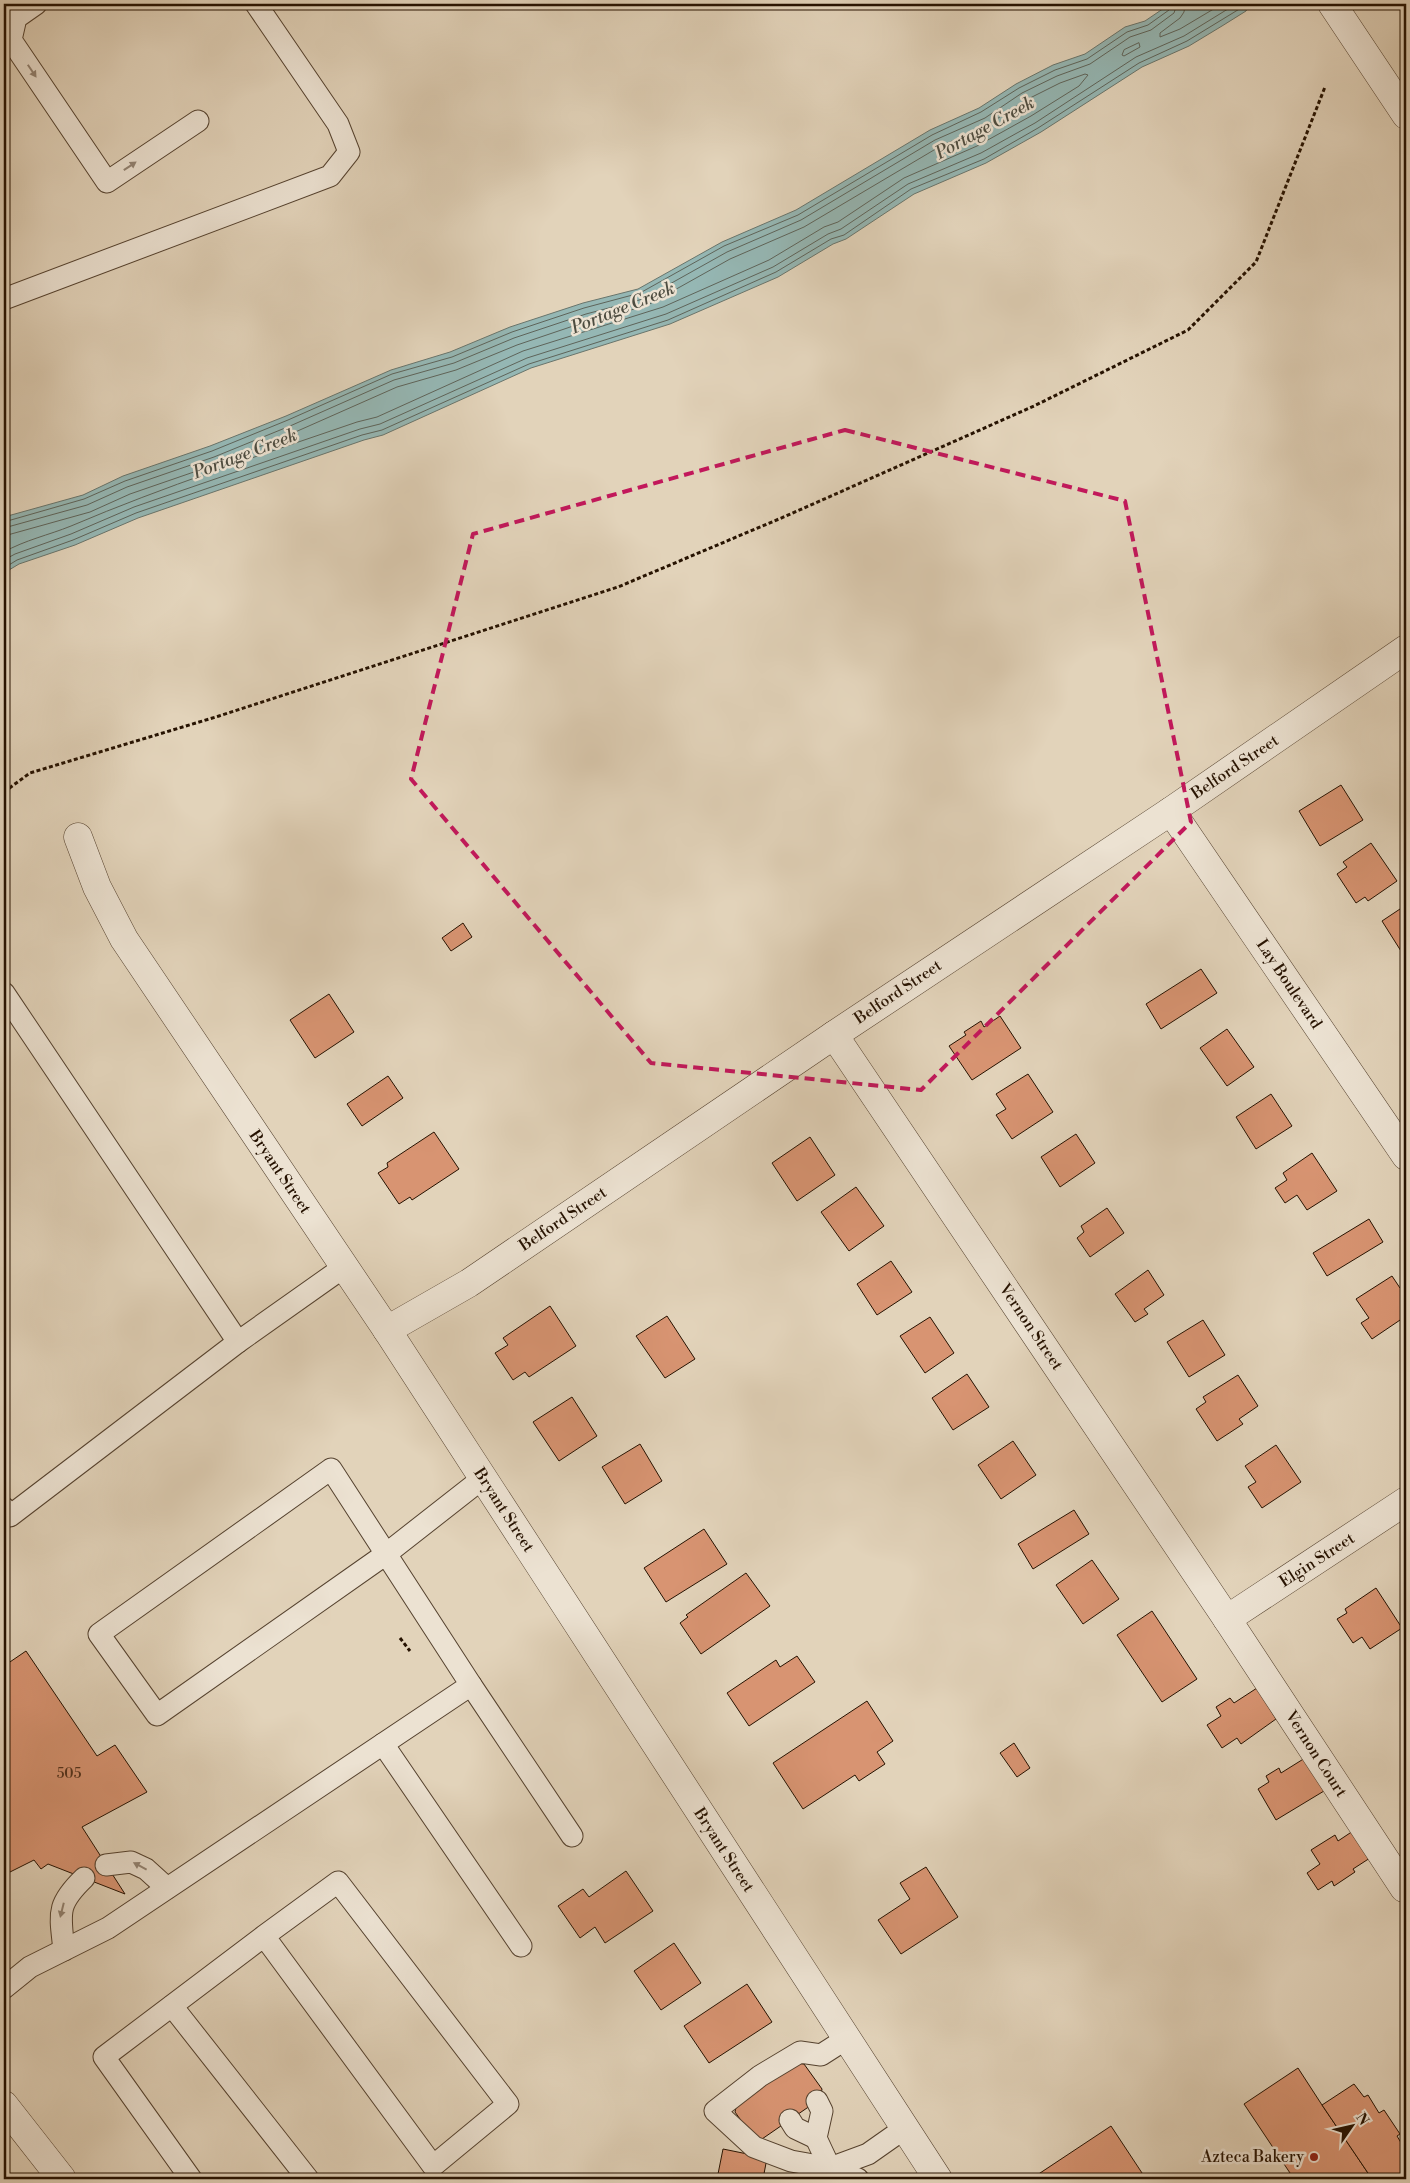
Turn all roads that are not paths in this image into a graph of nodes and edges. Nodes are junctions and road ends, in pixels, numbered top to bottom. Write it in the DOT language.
graph roads {
  1 [pos="36,4"];
  2 [pos="256,4"];
  3 [pos="1332,4"];
  4 [pos="1406,115"];
  5 [pos="198,121"];
  6 [pos="4,298"];
  7 [pos="1406,649"];
  8 [pos="1171,811"];
  9 [pos="78,837"];
  10 [pos="4,993"];
  11 [pos="834,1035"];
  12 [pos="1406,1156"];
  13 [pos="344,1267"];
  14 [pos="387,1330"];
  15 [pos="238,1342"];
  16 [pos="483,1478"];
  17 [pos="1406,1501"];
  18 [pos="4,1508"];
  19 [pos="386,1554"];
  20 [pos="1228,1619"];
  21 [pos="471,1685"];
  22 [pos="383,1744"];
  23 [pos="572,1836"];
  24 [pos="106,1865"];
  25 [pos="84,1878"];
  26 [pos="167,1888"];
  27 [pos="1404,1888"];
  28 [pos="264,1936"];
  29 [pos="520,1946"];
  30 [pos="64,1950"];
  31 [pos="4,1988"];
  32 [pos="172,2006"];
  33 [pos="846,2040"];
  34 [pos="817,2101"];
  35 [pos="4,2105"];
  36 [pos="790,2120"];
  37 [pos="905,2128"];
  38 [pos="816,2138"];
  39 [pos="830,2168"];
  40 [pos="792,2170"];
  41 [pos="855,2178"];
  42 [pos="62,2179"];
  43 [pos="191,2179"];
  44 [pos="308,2179"];
  45 [pos="938,2179"];
  1 -- 5 [label="lane, one-way"];
  2 -- 6 [label="lane"];
  3 -- 4 [label="street"];
  7 -- 8 [label="street, Belford Street"];
  8 -- 11 [label="street, Belford Street"];
  8 -- 12 [label="street, Lay Boulevard"];
  9 -- 13 [label="street, Bryant Street"];
  10 -- 15 [label="lane"];
  11 -- 14 [label="street, Belford Street"];
  11 -- 20 [label="street, Vernon Street"];
  13 -- 14 [label="street, Bryant Street"];
  13 -- 15 [label="lane"];
  14 -- 16 [label="street, Bryant Street"];
  15 -- 18 [label="lane"];
  16 -- 19 [label="lane"];
  16 -- 33 [label="street, Bryant Street"];
  17 -- 20 [label="street, Elgin Street"];
  19 -- 19 [label="lane"];
  19 -- 21 [label="lane"];
  20 -- 27 [label="street, Vernon Court"];
  21 -- 22 [label="lane"];
  21 -- 23 [label="lane"];
  22 -- 26 [label="lane"];
  22 -- 29 [label="lane"];
  26 -- 24 [label="lane, one-way"];
  25 -- 30 [label="lane, one-way"];
  26 -- 30 [label="lane"];
  28 -- 28 [label="lane"];
  28 -- 32 [label="lane"];
  30 -- 31 [label="lane"];
  32 -- 43 [label="lane"];
  32 -- 44 [label="lane"];
  33 -- 37 [label="street, Bryant Street"];
  33 -- 40 [label="lane"];
  34 -- 38 [label="lane"];
  35 -- 42 [label="street"];
  36 -- 38 [label="lane"];
  37 -- 39 [label="lane"];
  37 -- 45 [label="street, Bryant Street"];
  38 -- 39 [label="lane"];
  39 -- 40 [label="lane"];
  39 -- 41 [label="lane"];
}
